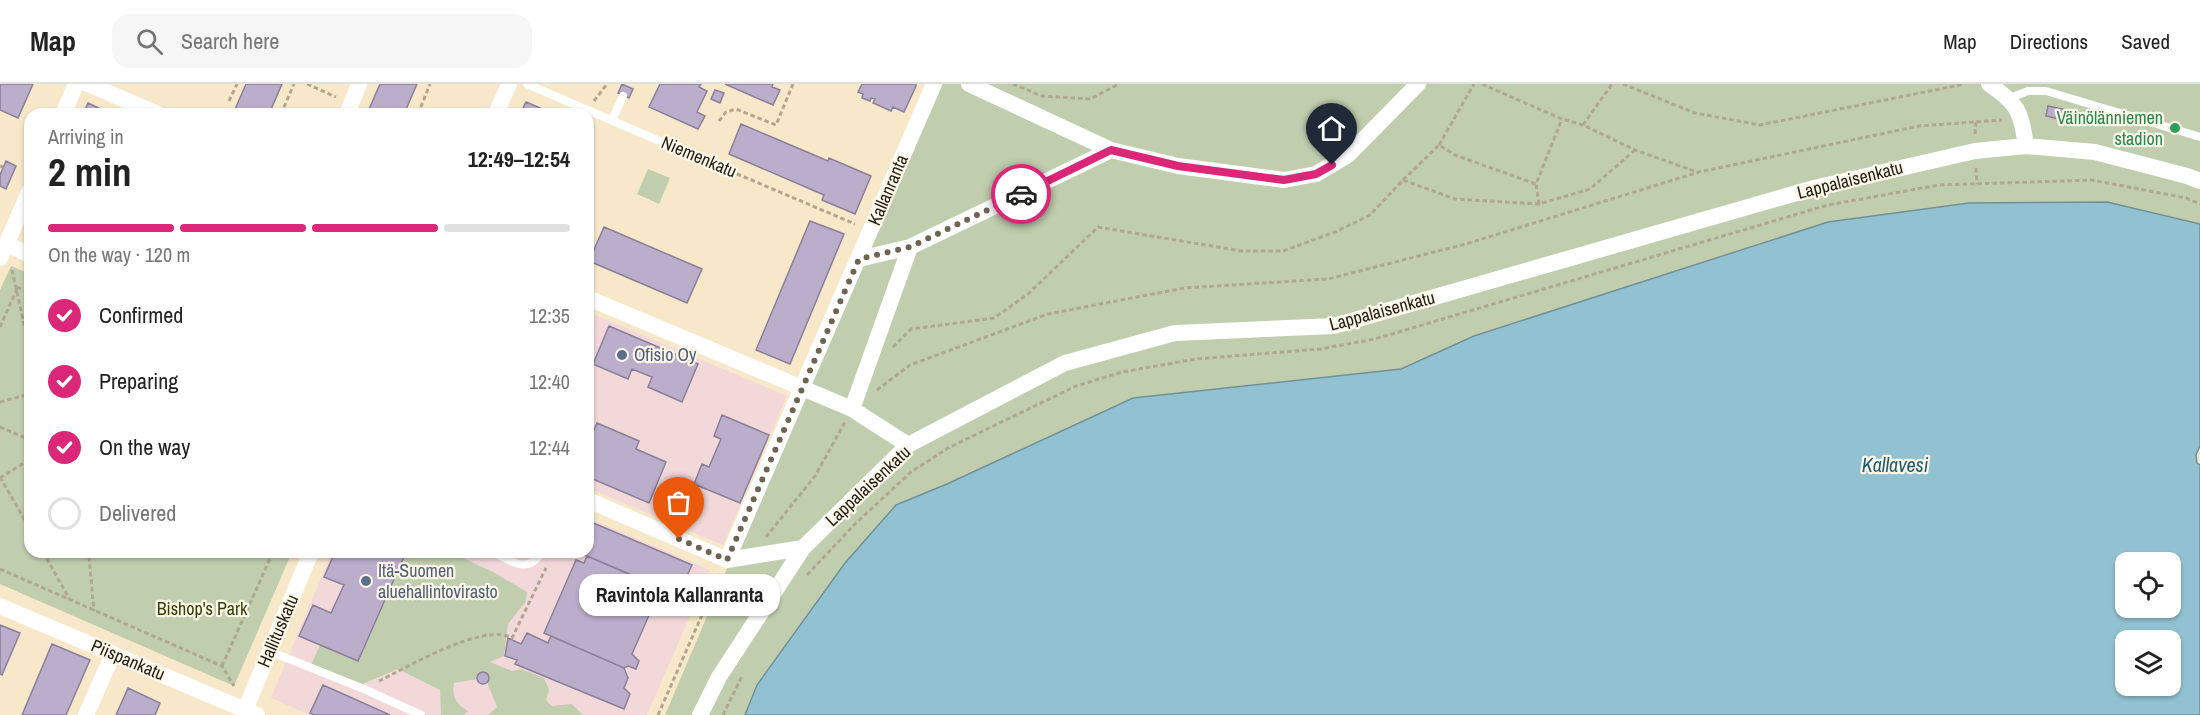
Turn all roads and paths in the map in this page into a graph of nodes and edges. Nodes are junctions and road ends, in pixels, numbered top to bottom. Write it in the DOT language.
graph roads {
  1 [pos="76,84"];
  2 [pos="88,84"];
  3 [pos="237,84"];
  4 [pos="294,84"];
  5 [pos="306,84"];
  6 [pos="359,84"];
  7 [pos="430,84"];
  8 [pos="509,84"];
  9 [pos="527,84"];
  10 [pos="607,84"];
  11 [pos="793,84"];
  12 [pos="934,84"];
  13 [pos="969,84"];
  14 [pos="1013,84"];
  15 [pos="1119,84"];
  16 [pos="1418,84"];
  17 [pos="1474,84"];
  18 [pos="1482,84"];
  19 [pos="1612,84"];
  20 [pos="1623,84"];
  21 [pos="1965,84"];
  22 [pos="1989,84"];
  23 [pos="623,96"];
  24 [pos="336,97"];
  25 [pos="2010,98"];
  26 [pos="229,101"];
  27 [pos="66,108"];
  28 [pos="144,108"];
  29 [pos="284,108"];
  30 [pos="349,108"];
  31 [pos="420,108"];
  32 [pos="499,108"];
  33 [pos="583,108"];
  34 [pos="589,108"];
  35 [pos="594,112"];
  36 [pos="1562,119"];
  37 [pos="2022,119"];
  38 [pos="612,120"];
  39 [pos="719,121"];
  40 [pos="1583,125"];
  41 [pos="2200,137"];
  42 [pos="1439,145"];
  43 [pos="2026,146"];
  44 [pos="1111,150"];
  45 [pos="1635,150"];
  46 [pos="714,164"];
  47 [pos="1699,172"];
  48 [pos="1403,180"];
  49 [pos="2200,181"];
  50 [pos="1536,184"];
  51 [pos="24,204"];
  52 [pos="1539,204"];
  53 [pos="2200,204"];
  54 [pos="870,230"];
  55 [pos="910,247"];
  56 [pos="4,252"];
  57 [pos="24,254"];
  58 [pos="859,259"];
  59 [pos="17,287"];
  60 [pos="24,290"];
  61 [pos="594,301"];
  62 [pos="24,321"];
  63 [pos="0,327"];
  64 [pos="888,352"];
  65 [pos="802,388"];
  66 [pos="877,390"];
  67 [pos="24,396"];
  68 [pos="0,402"];
  69 [pos="852,409"];
  70 [pos="0,428"];
  71 [pos="24,438"];
  72 [pos="908,445"];
  73 [pos="24,464"];
  74 [pos="0,478"];
  75 [pos="594,503"];
  76 [pos="24,519"];
  77 [pos="766,537"];
  78 [pos="803,548"];
  79 [pos="46,558"];
  80 [pos="89,558"];
  81 [pos="270,558"];
  82 [pos="308,558"];
  83 [pos="506,558"];
  84 [pos="538,558"];
  85 [pos="724,565"];
  86 [pos="0,569"];
  87 [pos="804,578"];
  88 [pos="536,586"];
  89 [pos="71,600"];
  90 [pos="0,606"];
  91 [pos="94,610"];
  92 [pos="269,651"];
  93 [pos="113,654"];
  94 [pos="222,666"];
  95 [pos="746,667"];
  96 [pos="234,686"];
  97 [pos="364,689"];
  98 [pos="251,712"];
  99 [pos="86,715"];
  100 [pos="421,715"];
  101 [pos="658,715"];
  102 [pos="700,715"];
  103 [pos="723,715"];
  1 -- 27 [label="street"];
  2 -- 28 [label="street"];
  3 -- 26 [label="path"];
  4 -- 29 [label="path"];
  5 -- 24 [label="path"];
  6 -- 30 [label="street"];
  7 -- 31 [label="path"];
  8 -- 32 [label="street"];
  9 -- 33 [label="lane, Niemenkatu"];
  10 -- 34 [label="path"];
  11 -- 39 [label="path"];
  12 -- 54 [label="street, Kallanranta"];
  13 -- 44 [label="street"];
  14 -- 15 [label="path"];
  16 -- 44 [label="street"];
  17 -- 42 [label="path"];
  18 -- 36 [label="path"];
  19 -- 40 [label="path"];
  20 -- 21 [label="path"];
  22 -- 25 [label="street"];
  23 -- 38 [label="lane"];
  25 -- 37 [label="street"];
  25 -- 41 [label="lane"];
  35 -- 38 [label="lane, Niemenkatu"];
  36 -- 40 [label="path"];
  36 -- 50 [label="path"];
  37 -- 43 [label="street"];
  37 -- 47 [label="path"];
  38 -- 46 [label="lane, Niemenkatu"];
  40 -- 45 [label="path"];
  42 -- 48 [label="path"];
  42 -- 50 [label="path"];
  43 -- 49 [label="street, Lappalaisenkatu"];
  43 -- 72 [label="street, Lappalaisenkatu"];
  44 -- 55 [label="street"];
  45 -- 47 [label="path"];
  45 -- 52 [label="path"];
  46 -- 54 [label="path, Niemenkatu"];
  47 -- 66 [label="path"];
  48 -- 52 [label="path"];
  48 -- 64 [label="path"];
  50 -- 52 [label="path"];
  51 -- 56 [label="street"];
  53 -- 87 [label="path"];
  54 -- 58 [label="street, Kallanranta"];
  55 -- 58 [label="street"];
  55 -- 69 [label="street"];
  56 -- 57 [label="street"];
  56 -- 59 [label="path"];
  58 -- 65 [label="street, Kallanranta"];
  59 -- 60 [label="path"];
  59 -- 62 [label="path"];
  59 -- 63 [label="path"];
  61 -- 65 [label="street"];
  65 -- 69 [label="street"];
  65 -- 85 [label="street, Kallanranta"];
  67 -- 68 [label="path"];
  69 -- 72 [label="street"];
  69 -- 77 [label="path"];
  70 -- 71 [label="path"];
  72 -- 78 [label="street, Lappalaisenkatu"];
  73 -- 74 [label="path"];
  74 -- 76 [label="path"];
  75 -- 85 [label="street"];
  78 -- 85 [label="street"];
  78 -- 102 [label="street, Lappalaisenkatu"];
  79 -- 89 [label="path"];
  80 -- 91 [label="path"];
  81 -- 94 [label="path"];
  82 -- 92 [label="street, Hallituskatu"];
  83 -- 84 [label="lane"];
  85 -- 101 [label="path"];
  86 -- 89 [label="path"];
  88 -- 97 [label="path"];
  89 -- 91 [label="path"];
  90 -- 93 [label="street, Piispankatu"];
  91 -- 94 [label="path"];
  92 -- 97 [label="lane"];
  92 -- 98 [label="street, Hallituskatu"];
  93 -- 98 [label="street, Piispankatu"];
  93 -- 99 [label="street"];
  94 -- 96 [label="path"];
  95 -- 103 [label="path"];
  97 -- 100 [label="lane"];
}
